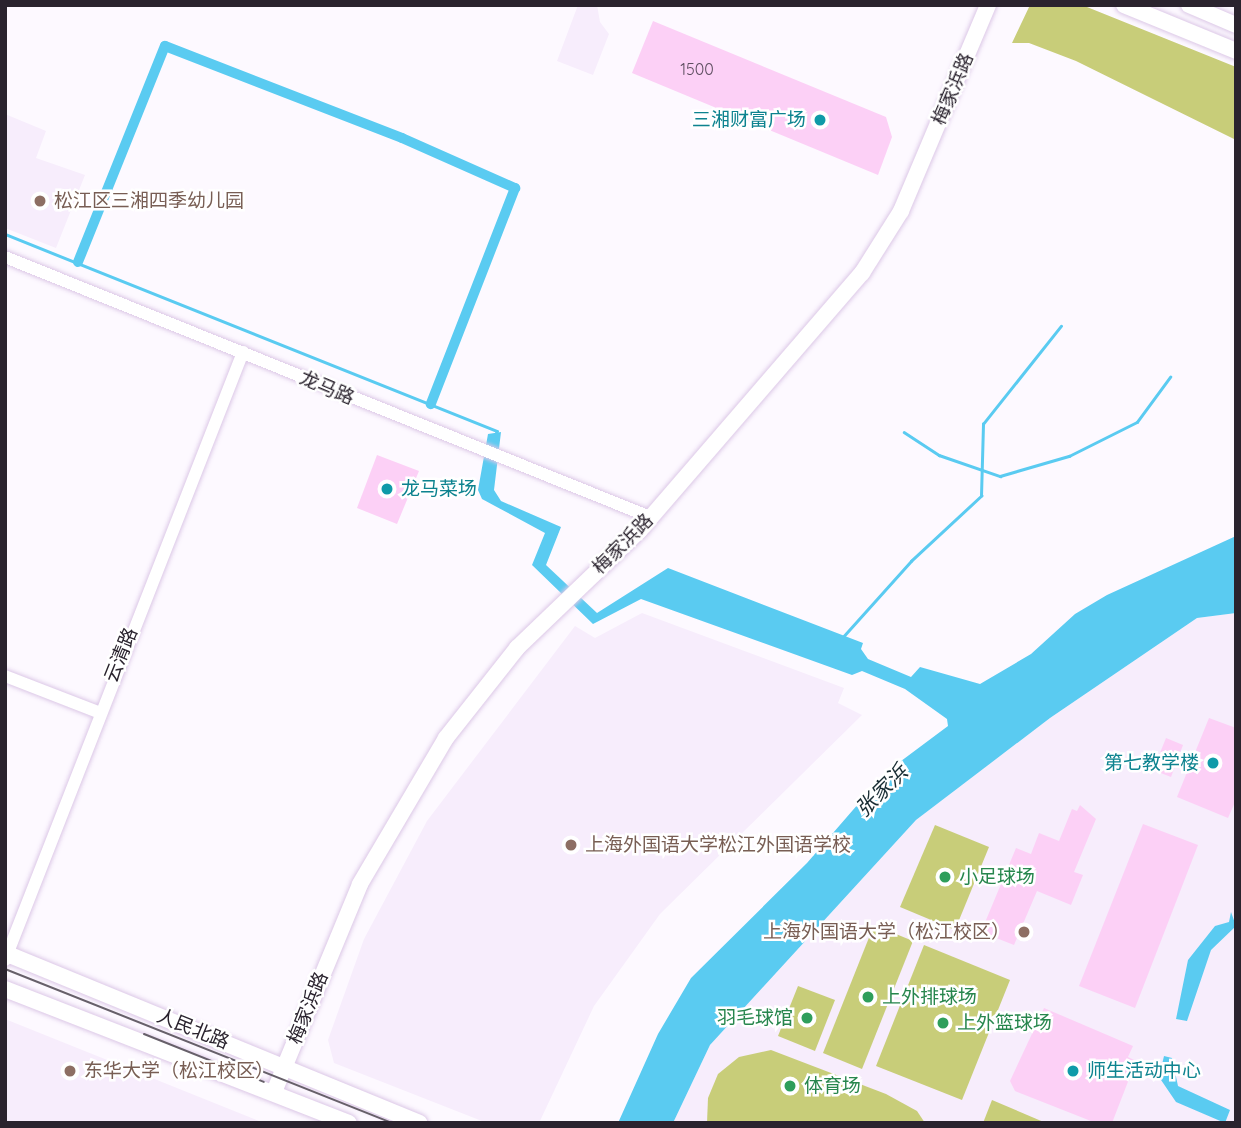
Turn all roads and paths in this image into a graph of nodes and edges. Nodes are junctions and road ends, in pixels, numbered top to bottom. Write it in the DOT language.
graph roads {
  1 [pos="988,5"];
  2 [pos="1124,5"];
  3 [pos="1189,5"];
  4 [pos="1236,25"];
  5 [pos="1236,51"];
  6 [pos="5,257"];
  7 [pos="243,352"];
  8 [pos="650,517"];
  9 [pos="5,676"];
  10 [pos="98,712"];
  11 [pos="6,956"];
  12 [pos="5,989"];
  13 [pos="284,1067"];
  14 [pos="274,1092"];
  15 [pos="349,1123"];
  16 [pos="419,1123"];
  1 -- 8 [label="main road, 梅家浜路"];
  2 -- 5 [label="main road"];
  3 -- 4 [label="main road"];
  6 -- 7 [label="street, 龙马路"];
  7 -- 8 [label="street, 龙马路"];
  7 -- 10 [label="street, 云清路"];
  8 -- 13 [label="main road, 梅家浜路"];
  9 -- 10 [label="street"];
  10 -- 11 [label="street, 云清路"];
  11 -- 13 [label="main road, 人民北路"];
  12 -- 14 [label="main road, 人民北路"];
  13 -- 14 [label="main road, 梅家浜路"];
  13 -- 16 [label="main road, 人民北路"];
  14 -- 15 [label="main road, 人民北路"];
}
